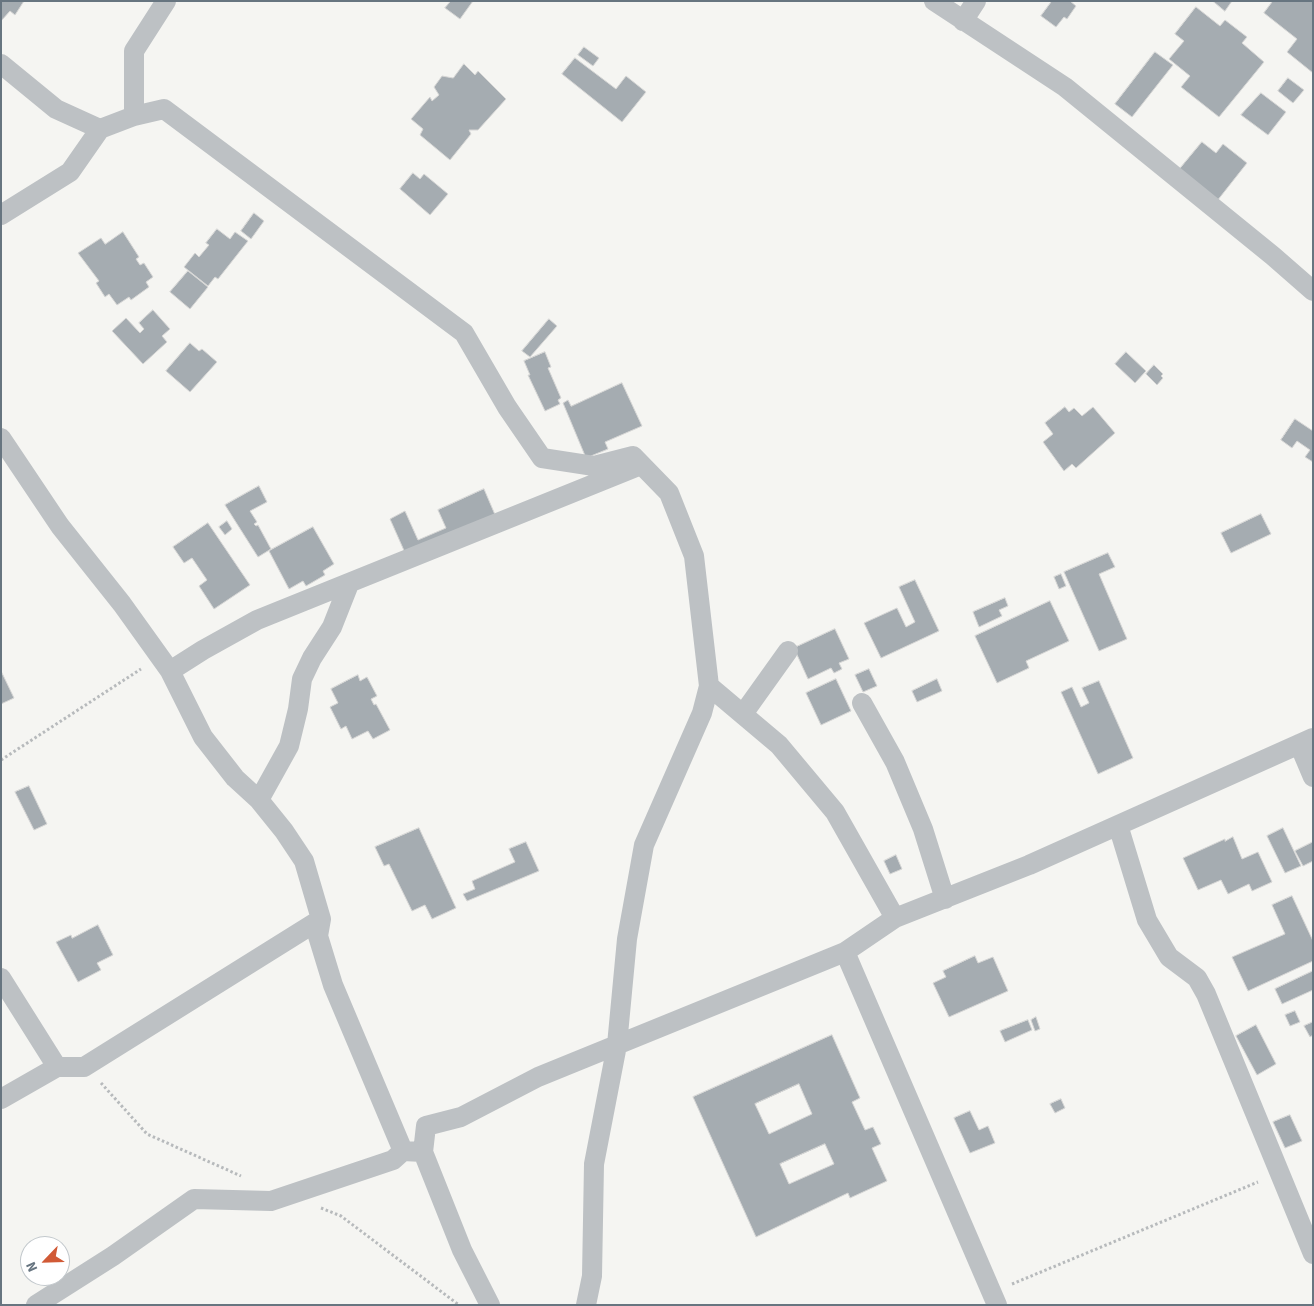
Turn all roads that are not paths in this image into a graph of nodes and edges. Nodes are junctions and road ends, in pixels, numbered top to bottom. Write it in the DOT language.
graph roads {
  1 [pos="166,1"];
  2 [pos="934,1"];
  3 [pos="976,1"];
  4 [pos="963,20"];
  5 [pos="1,64"];
  6 [pos="134,116"];
  7 [pos="100,129"];
  8 [pos="1,215"];
  9 [pos="1313,291"];
  10 [pos="1,438"];
  11 [pos="641,465"];
  12 [pos="349,584"];
  13 [pos="788,651"];
  14 [pos="165,664"];
  15 [pos="709,686"];
  16 [pos="862,703"];
  17 [pos="742,714"];
  18 [pos="1306,741"];
  19 [pos="1313,777"];
  20 [pos="259,800"];
  21 [pos="1118,825"];
  22 [pos="945,899"];
  23 [pos="895,918"];
  24 [pos="320,920"];
  25 [pos="845,952"];
  26 [pos="1,978"];
  27 [pos="617,1045"];
  28 [pos="57,1067"];
  29 [pos="1,1099"];
  30 [pos="413,1152"];
  31 [pos="1313,1254"];
  32 [pos="994,1299"];
  33 [pos="36,1305"];
  34 [pos="490,1305"];
  35 [pos="586,1305"];
  1 -- 6 [label="street"];
  2 -- 4 [label="street"];
  3 -- 4 [label="street"];
  4 -- 9 [label="street"];
  5 -- 7 [label="street"];
  6 -- 7 [label="street"];
  6 -- 11 [label="street"];
  7 -- 8 [label="street"];
  10 -- 14 [label="street"];
  11 -- 12 [label="street"];
  11 -- 15 [label="street"];
  12 -- 14 [label="street"];
  12 -- 20 [label="street"];
  13 -- 17 [label="street"];
  14 -- 20 [label="street"];
  15 -- 17 [label="street"];
  15 -- 27 [label="street"];
  16 -- 22 [label="street"];
  17 -- 23 [label="street"];
  18 -- 19 [label="street"];
  18 -- 21 [label="street"];
  20 -- 24 [label="street"];
  21 -- 22 [label="street"];
  21 -- 31 [label="street"];
  22 -- 23 [label="street"];
  23 -- 25 [label="street"];
  24 -- 28 [label="street"];
  24 -- 30 [label="street"];
  25 -- 27 [label="street"];
  25 -- 32 [label="street"];
  26 -- 28 [label="street"];
  27 -- 30 [label="street"];
  27 -- 35 [label="street"];
  28 -- 29 [label="street"];
  30 -- 33 [label="street"];
  30 -- 34 [label="street"];
}
